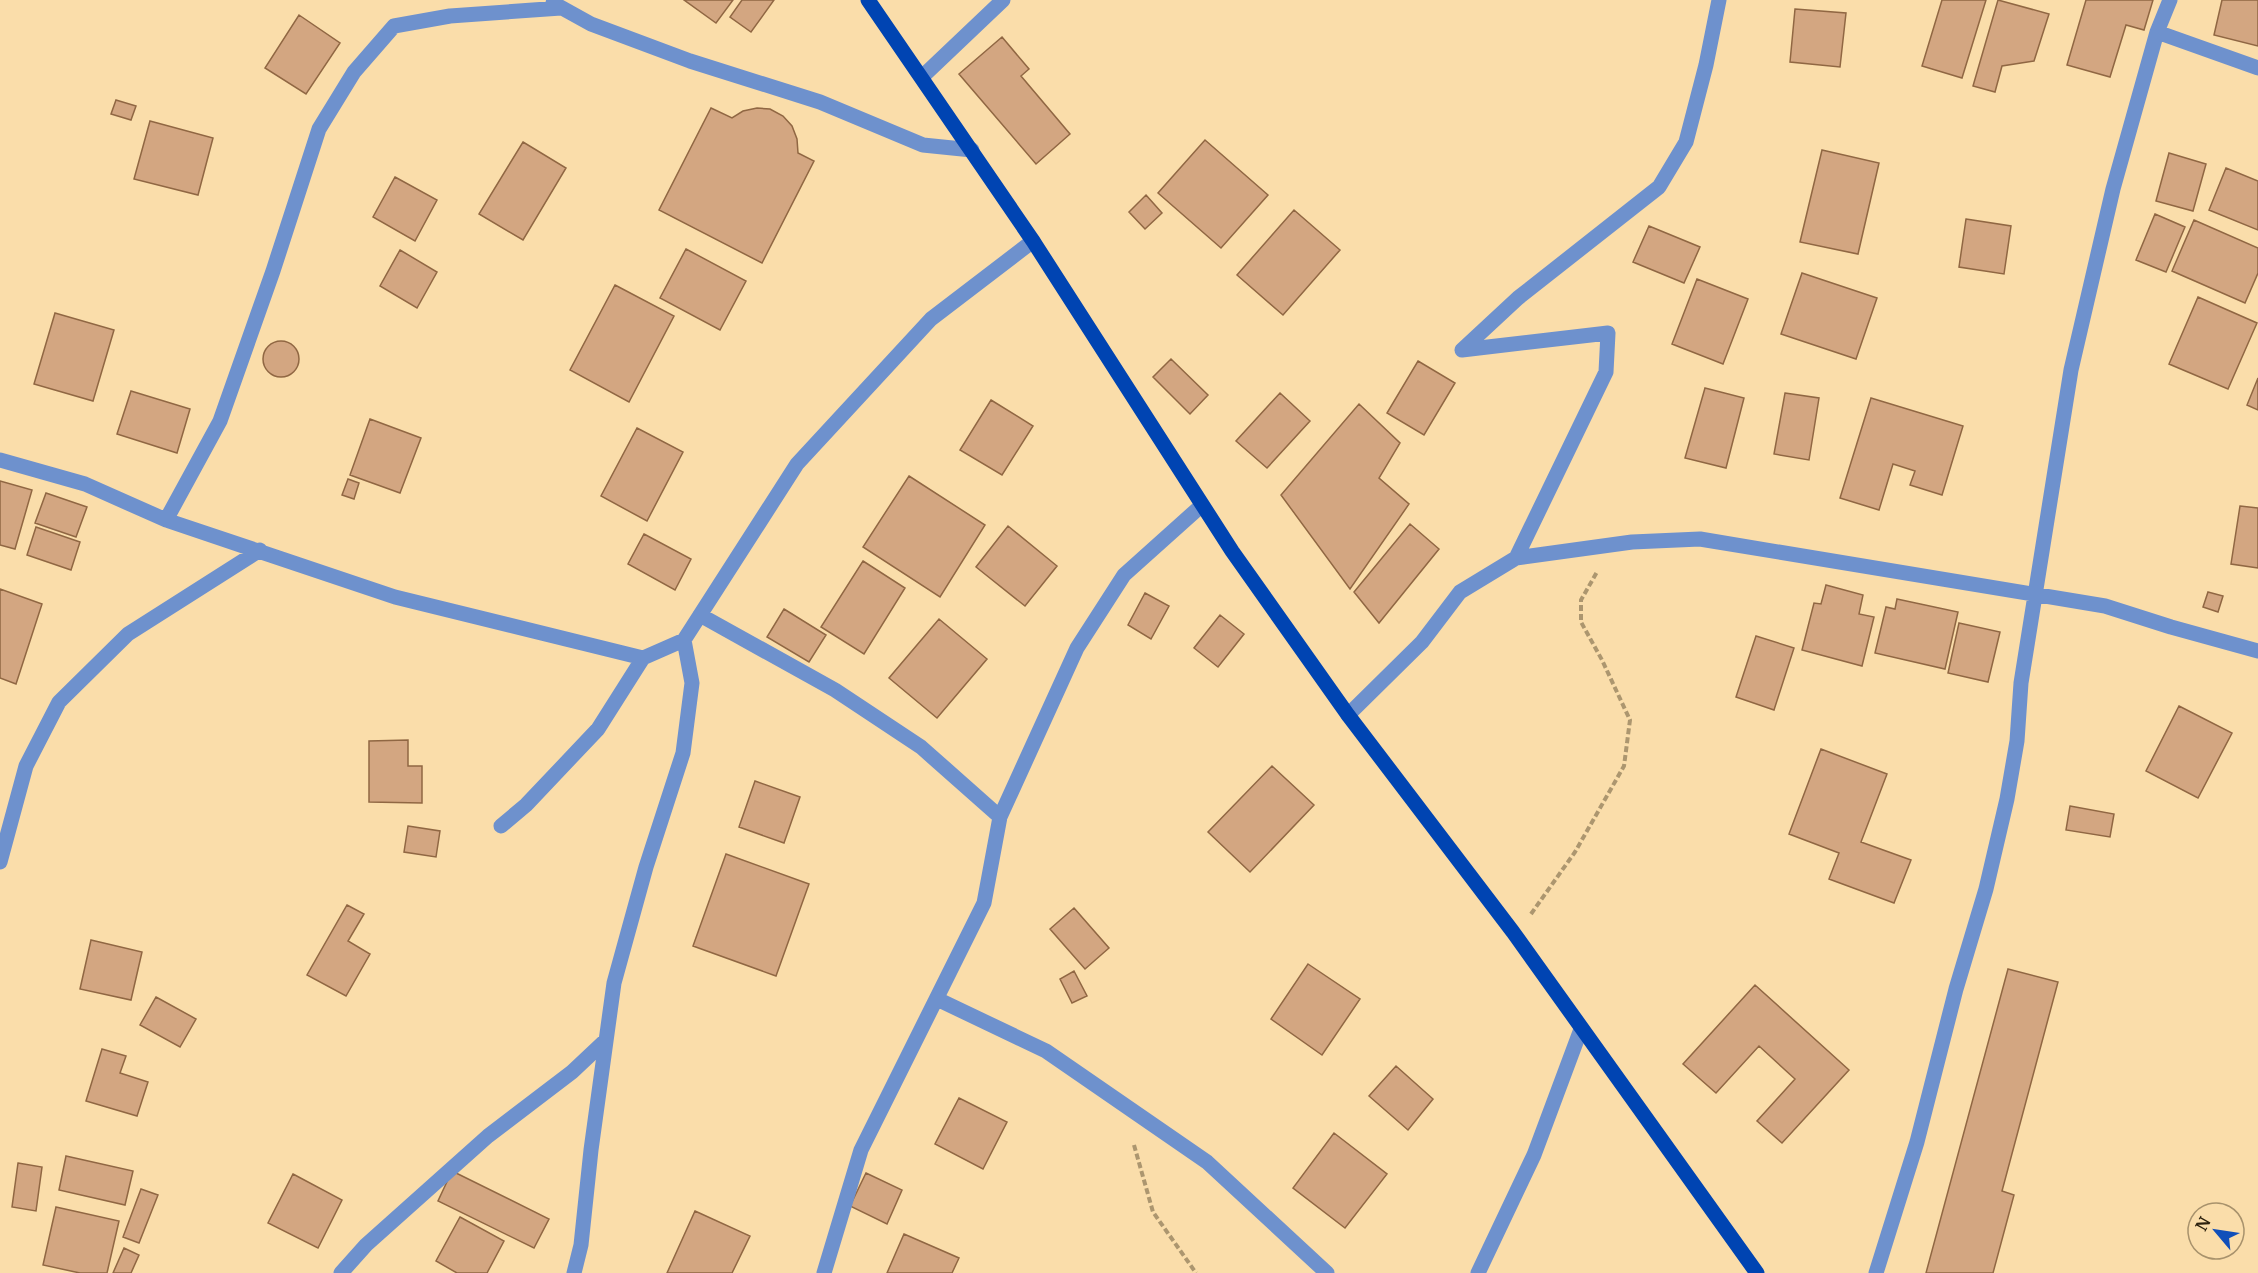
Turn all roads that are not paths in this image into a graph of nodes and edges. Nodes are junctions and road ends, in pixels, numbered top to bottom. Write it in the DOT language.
graph roads {
  1 [pos="868,0"];
  2 [pos="1003,0"];
  3 [pos="1719,0"];
  4 [pos="2170,0"];
  5 [pos="555,4"];
  6 [pos="2157,32"];
  7 [pos="2258,68"];
  8 [pos="922,77"];
  9 [pos="972,150"];
  10 [pos="1033,241"];
  11 [pos="0,460"];
  12 [pos="1202,506"];
  13 [pos="166,520"];
  14 [pos="260,550"];
  15 [pos="1516,558"];
  16 [pos="2035,595"];
  17 [pos="700,615"];
  18 [pos="684,640"];
  19 [pos="2258,651"];
  20 [pos="643,658"];
  21 [pos="1348,715"];
  22 [pos="1000,817"];
  23 [pos="501,826"];
  24 [pos="0,862"];
  25 [pos="937,999"];
  26 [pos="1581,1029"];
  27 [pos="606,1040"];
  28 [pos="341,1273"];
  29 [pos="574,1273"];
  30 [pos="824,1273"];
  31 [pos="1327,1273"];
  32 [pos="1478,1273"];
  33 [pos="1756,1273"];
  34 [pos="1876,1273"];
  1 -- 8 [label="main road"];
  2 -- 8 [label="street"];
  3 -- 15 [label="street"];
  4 -- 6 [label="street"];
  5 -- 9 [label="street"];
  5 -- 13 [label="street"];
  6 -- 7 [label="street"];
  6 -- 16 [label="street"];
  8 -- 9 [label="main road"];
  9 -- 10 [label="main road"];
  10 -- 12 [label="main road"];
  10 -- 17 [label="street"];
  11 -- 13 [label="street"];
  12 -- 21 [label="main road"];
  12 -- 22 [label="street"];
  13 -- 14 [label="street"];
  14 -- 20 [label="street"];
  14 -- 24 [label="street"];
  15 -- 16 [label="street"];
  15 -- 21 [label="street"];
  16 -- 19 [label="street"];
  16 -- 34 [label="street"];
  17 -- 18 [label="street"];
  17 -- 22 [label="street"];
  18 -- 20 [label="street"];
  18 -- 27 [label="street"];
  20 -- 23 [label="street"];
  21 -- 26 [label="main road"];
  22 -- 25 [label="street"];
  25 -- 30 [label="street"];
  25 -- 31 [label="street"];
  26 -- 32 [label="street"];
  26 -- 33 [label="main road"];
  27 -- 28 [label="street"];
  27 -- 29 [label="street"];
}
